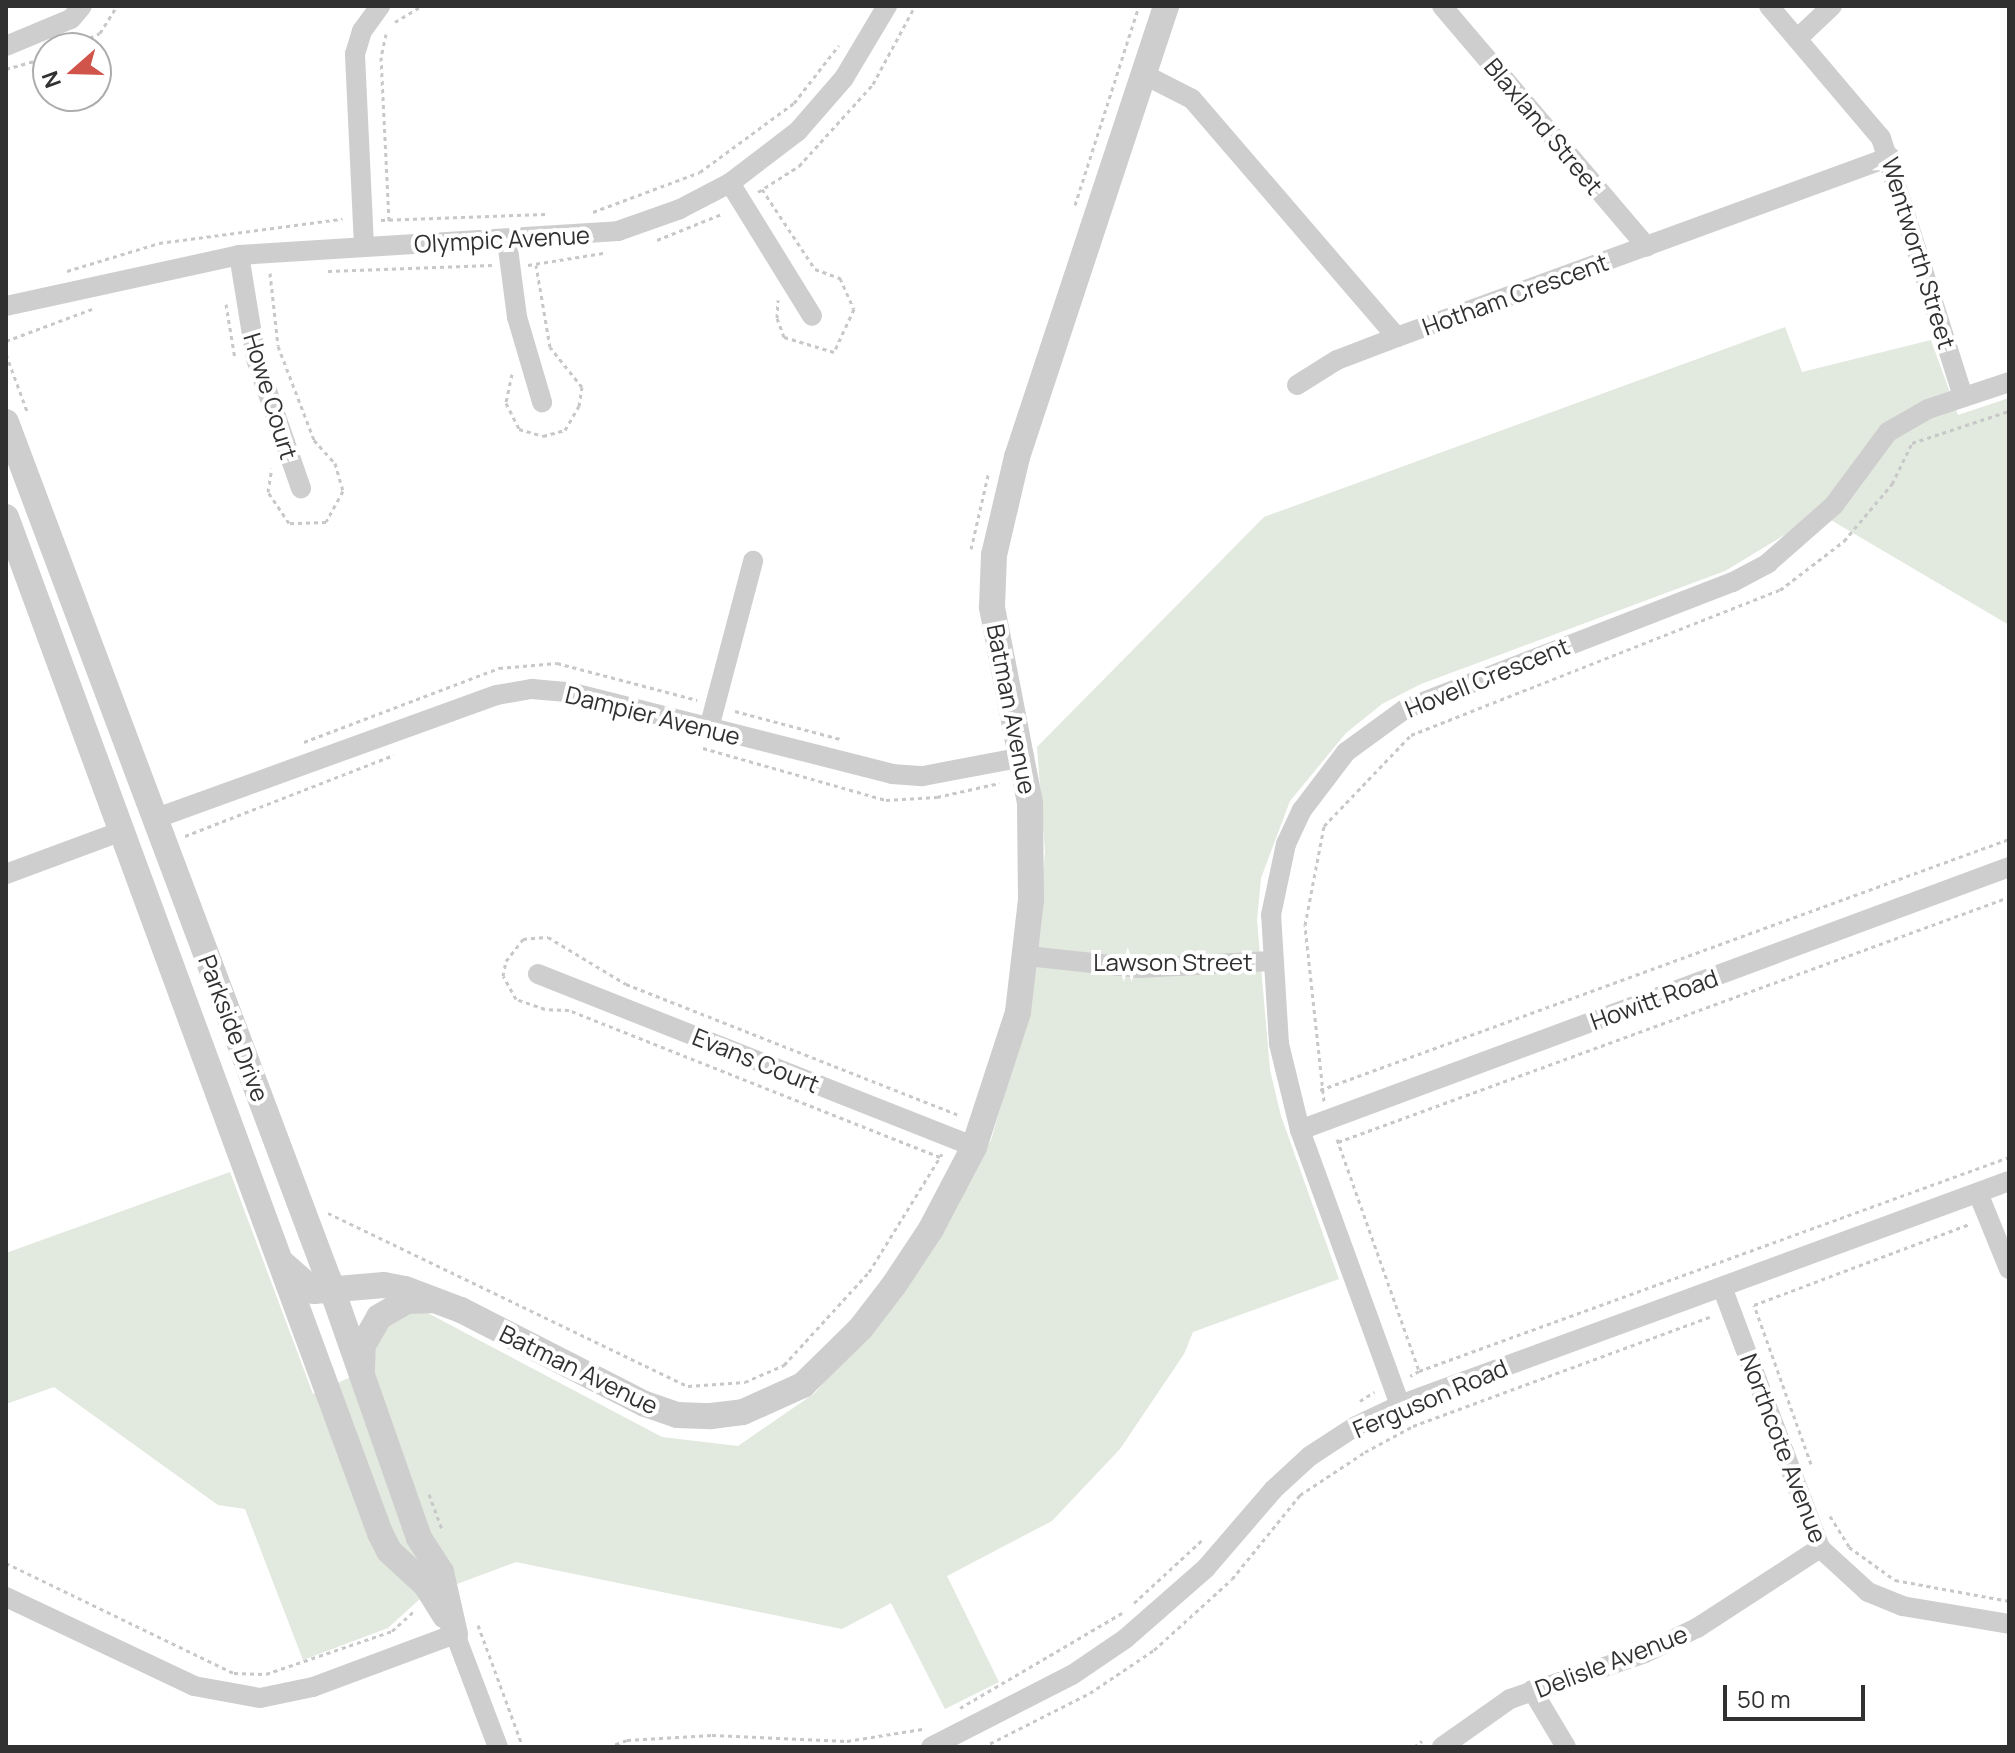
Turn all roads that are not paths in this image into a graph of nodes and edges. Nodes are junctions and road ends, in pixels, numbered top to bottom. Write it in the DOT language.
graph roads {
  1 [pos="82,6"];
  2 [pos="380,6"];
  3 [pos="887,6"];
  4 [pos="1166,6"];
  5 [pos="1442,6"];
  6 [pos="1769,6"];
  7 [pos="1832,6"];
  8 [pos="1797,39"];
  9 [pos="6,46"];
  10 [pos="1143,74"];
  11 [pos="1890,157"];
  12 [pos="730,183"];
  13 [pos="507,241"];
  14 [pos="364,246"];
  15 [pos="1647,247"];
  16 [pos="239,255"];
  17 [pos="31,302"];
  18 [pos="6,306"];
  19 [pos="812,316"];
  20 [pos="6,317"];
  21 [pos="1397,337"];
  22 [pos="2009,382"];
  23 [pos="1297,385"];
  24 [pos="1963,397"];
  25 [pos="542,402"];
  26 [pos="6,422"];
  27 [pos="301,488"];
  28 [pos="45,527"];
  29 [pos="10,536"];
  30 [pos="753,561"];
  31 [pos="709,728"];
  32 [pos="1009,767"];
  33 [pos="154,819"];
  34 [pos="122,831"];
  35 [pos="2009,867"];
  36 [pos="6,874"];
  37 [pos="1027,956"];
  38 [pos="1271,961"];
  39 [pos="538,974"];
  40 [pos="1300,1130"];
  41 [pos="974,1147"];
  42 [pos="2009,1181"];
  43 [pos="1978,1193"];
  44 [pos="281,1262"];
  45 [pos="2009,1269"];
  46 [pos="325,1287"];
  47 [pos="1713,1290"];
  48 [pos="450,1306"];
  49 [pos="362,1371"];
  50 [pos="1400,1405"];
  51 [pos="360,1475"];
  52 [pos="1820,1548"];
  53 [pos="6,1597"];
  54 [pos="2009,1624"];
  55 [pos="455,1634"];
  56 [pos="1532,1690"];
  57 [pos="498,1747"];
  58 [pos="931,1747"];
  59 [pos="1442,1747"];
  60 [pos="1566,1747"];
  1 -- 9 [label="street"];
  2 -- 14 [label="street"];
  3 -- 12 [label="street, Olympic Avenue"];
  4 -- 10 [label="street, Batman Avenue"];
  5 -- 15 [label="street, Blaxland Street"];
  6 -- 8 [label="street, Wentworth Street"];
  7 -- 8 [label="street"];
  8 -- 11 [label="street, Wentworth Street"];
  10 -- 21 [label="street, Hotham Crescent"];
  10 -- 32 [label="street, Batman Avenue"];
  11 -- 15 [label="street, Hotham Crescent"];
  11 -- 24 [label="street, Wentworth Street"];
  12 -- 13 [label="street, Olympic Avenue"];
  12 -- 19 [label="street"];
  13 -- 14 [label="street, Olympic Avenue"];
  13 -- 25 [label="street"];
  14 -- 16 [label="street, Olympic Avenue"];
  15 -- 21 [label="street, Hotham Crescent"];
  16 -- 17 [label="street, Olympic Avenue"];
  16 -- 27 [label="street, Howe Court"];
  17 -- 18 [label="street, Olympic Avenue"];
  17 -- 20 [label="street, Olympic Avenue"];
  21 -- 23 [label="street"];
  22 -- 24 [label="street, Hovell Crescent"];
  24 -- 38 [label="street, Hovell Crescent"];
  26 -- 28 [label="street, Parkside Drive"];
  28 -- 29 [label="street"];
  28 -- 33 [label="street, Parkside Drive"];
  29 -- 34 [label="street, Parkside Drive"];
  30 -- 31 [label="street"];
  31 -- 32 [label="street, Dampier Avenue"];
  31 -- 33 [label="street, Dampier Avenue"];
  32 -- 37 [label="street, Batman Avenue"];
  33 -- 34 [label="street"];
  33 -- 46 [label="street, Parkside Drive"];
  34 -- 36 [label="street"];
  34 -- 44 [label="street, Parkside Drive"];
  35 -- 40 [label="street, Howitt Road"];
  37 -- 38 [label="street, Lawson Street"];
  37 -- 41 [label="street, Batman Avenue"];
  38 -- 40 [label="street, Hovell Crescent"];
  39 -- 41 [label="street, Evans Court"];
  40 -- 50 [label="street, Hovell Crescent"];
  41 -- 48 [label="street, Batman Avenue"];
  42 -- 43 [label="street, Ferguson Road"];
  43 -- 45 [label="street"];
  43 -- 47 [label="street, Ferguson Road"];
  44 -- 46 [label="street"];
  44 -- 51 [label="street, Parkside Drive"];
  46 -- 48 [label="street, Batman Avenue"];
  46 -- 49 [label="street, Parkside Drive"];
  46 -- 51 [label="street"];
  47 -- 50 [label="street, Ferguson Road"];
  47 -- 52 [label="street, Northcote Avenue"];
  48 -- 49 [label="street"];
  49 -- 55 [label="street, Parkside Drive"];
  50 -- 58 [label="street, Ferguson Road"];
  51 -- 55 [label="street, Parkside Drive"];
  52 -- 54 [label="street, Northcote Avenue"];
  52 -- 56 [label="street, Delisle Avenue"];
  53 -- 55 [label="street"];
  55 -- 57 [label="street, Parkside Drive"];
  56 -- 59 [label="street, Delisle Avenue"];
  56 -- 60 [label="street"];
}
